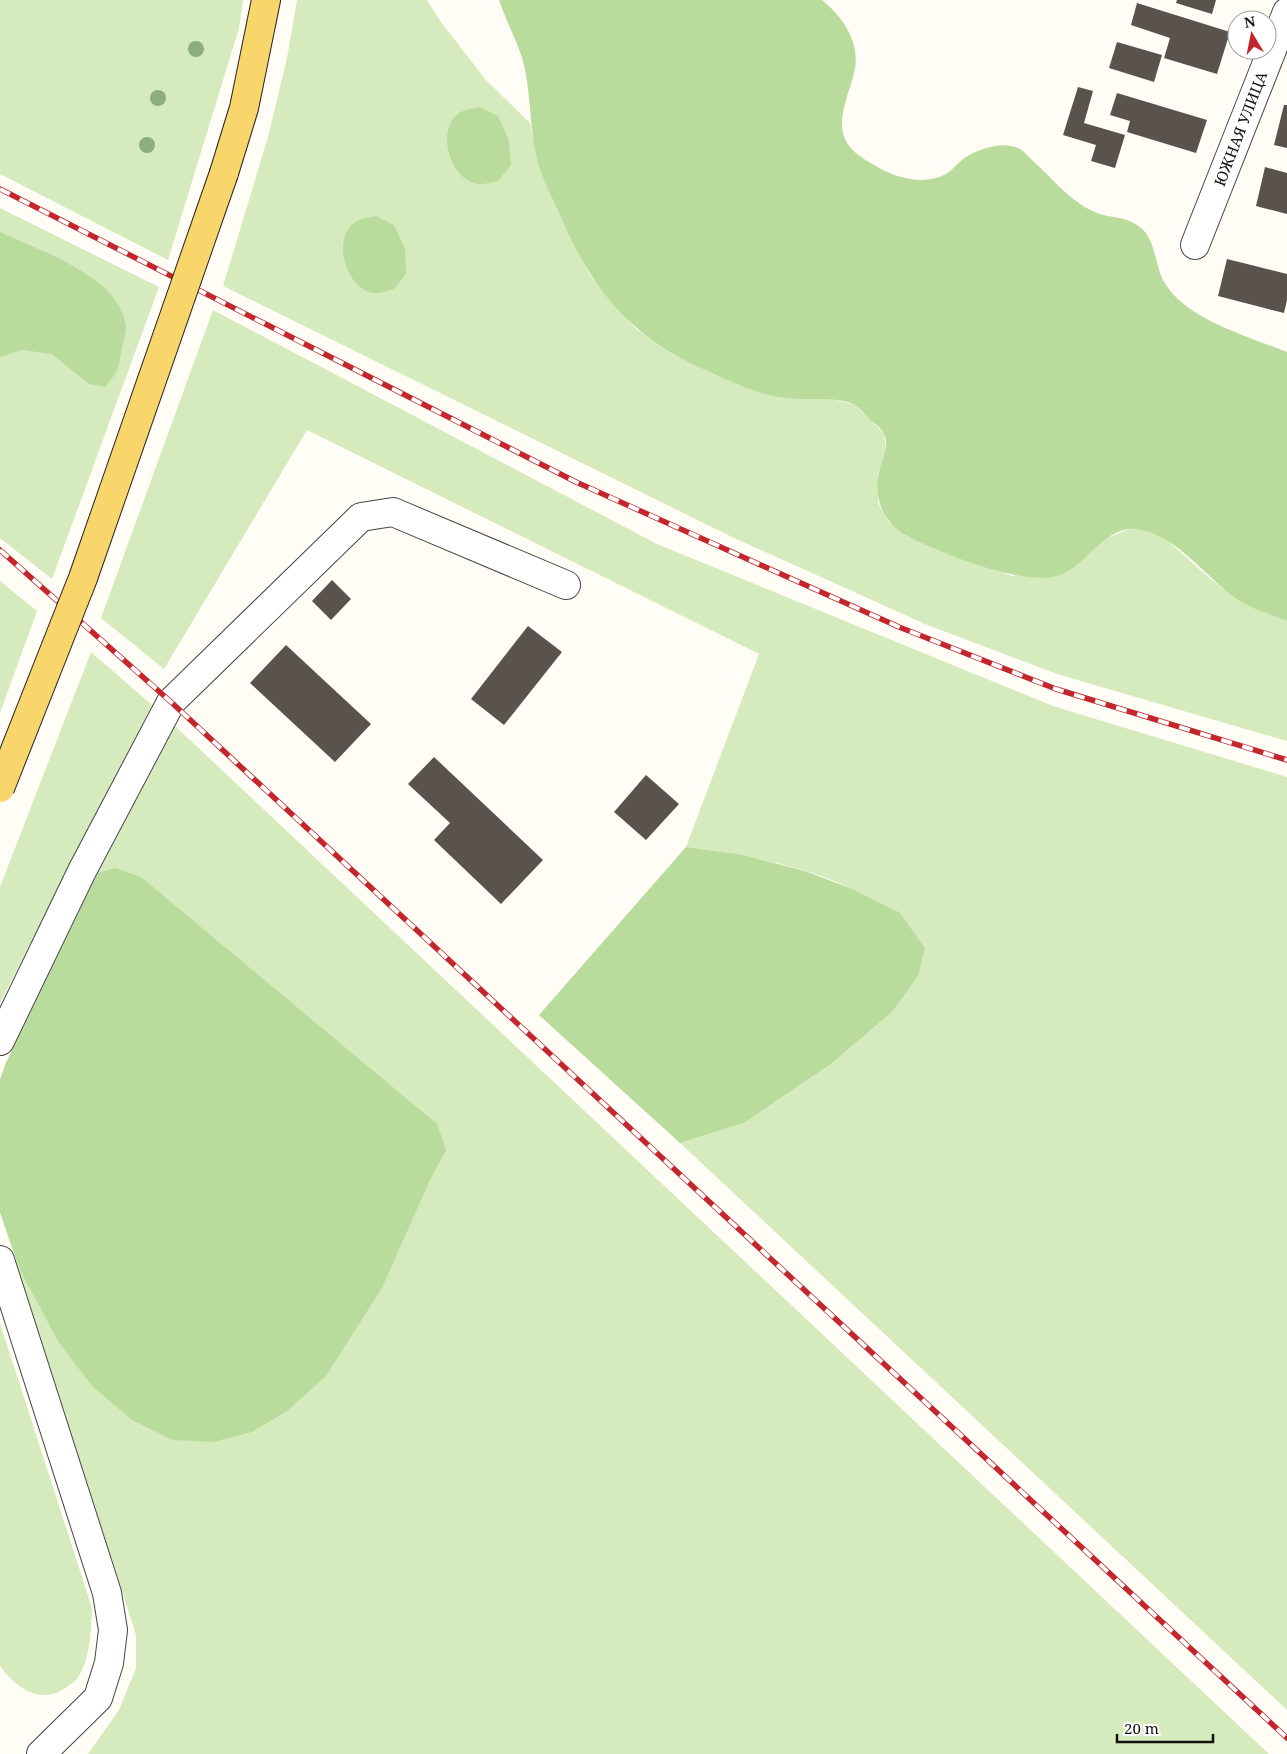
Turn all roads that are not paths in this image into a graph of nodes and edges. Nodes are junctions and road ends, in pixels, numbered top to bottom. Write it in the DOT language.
graph roads {
  1 [pos="266,0"];
  2 [pos="1287,12"];
  3 [pos="1196,245"];
  4 [pos="566,585"];
  5 [pos="0,788"];
  6 [pos="0,1041"];
  7 [pos="0,1260"];
  8 [pos="41,1754"];
  1 -- 5 [label="main road, bridge"];
  2 -- 3 [label="street, ЮЖНАЯ УЛИЦА"];
  4 -- 6 [label="street"];
  7 -- 8 [label="street"];
}
